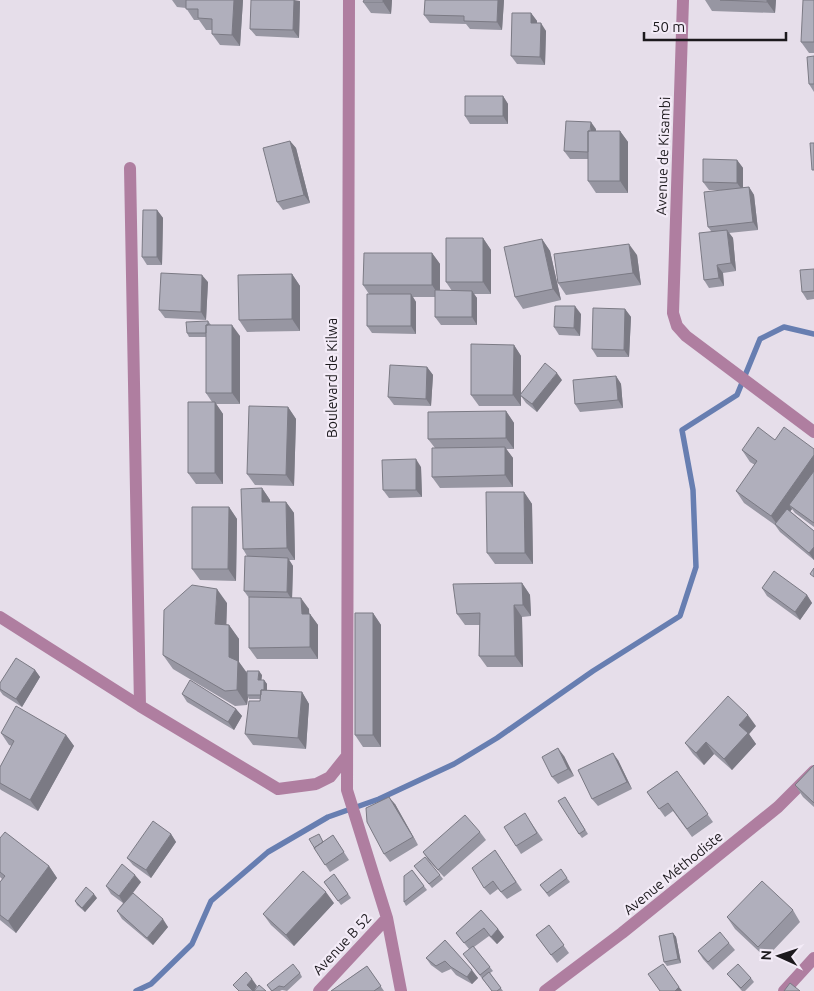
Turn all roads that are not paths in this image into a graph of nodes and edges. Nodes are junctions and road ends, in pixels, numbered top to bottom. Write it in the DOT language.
graph roads {
  1 [pos="349,0"];
  2 [pos="683,0"];
  3 [pos="130,168"];
  4 [pos="814,432"];
  5 [pos="2,621"];
  6 [pos="140,706"];
  7 [pos="346,757"];
  8 [pos="814,771"];
  9 [pos="387,918"];
  10 [pos="814,958"];
  11 [pos="319,991"];
  12 [pos="401,991"];
  13 [pos="546,991"];
  14 [pos="784,991"];
  1 -- 7 [label="street, Boulevard de Kilwa"];
  2 -- 4 [label="street, Avenue de Kisambi"];
  3 -- 6 [label="street"];
  5 -- 6 [label="street"];
  6 -- 7 [label="street"];
  7 -- 9 [label="street, Boulevard de Kilwa"];
  8 -- 13 [label="street, Avenue Méthodiste"];
  9 -- 11 [label="street, Avenue B 52"];
  9 -- 12 [label="street, Boulevard de Kilwa"];
  10 -- 14 [label="street"];
}
